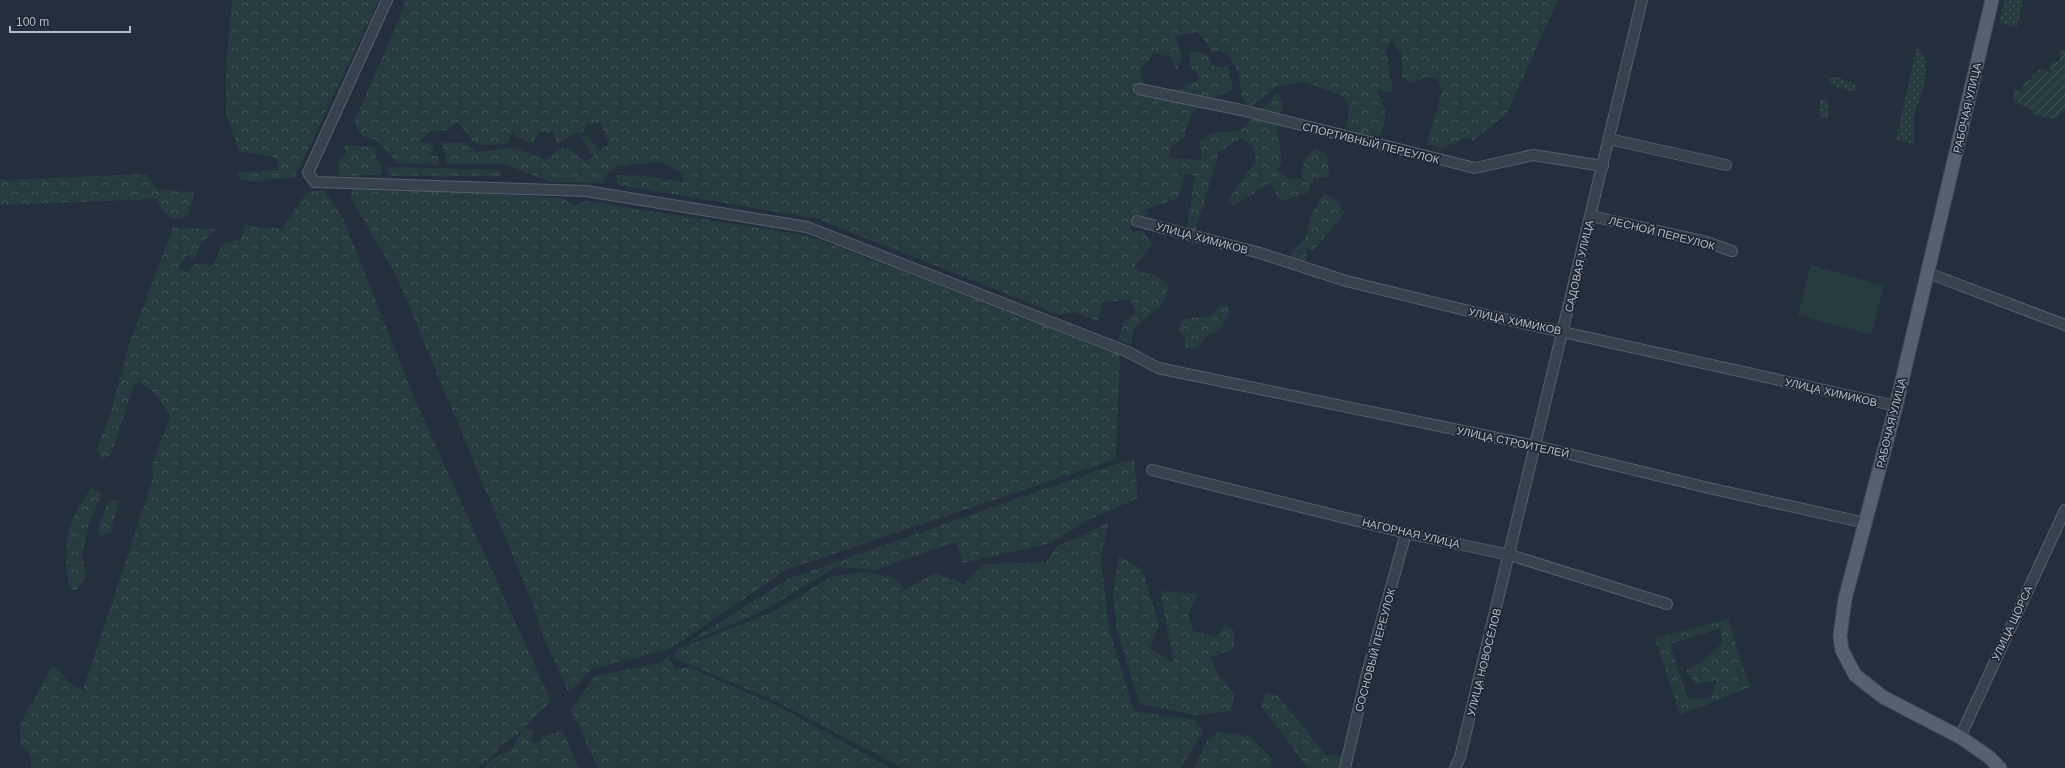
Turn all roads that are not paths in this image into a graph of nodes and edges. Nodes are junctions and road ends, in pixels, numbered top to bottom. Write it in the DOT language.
graph roads {
  1 [pos="387,0"];
  2 [pos="1642,0"];
  3 [pos="1992,0"];
  4 [pos="1140,89"];
  5 [pos="1609,139"];
  6 [pos="1726,165"];
  7 [pos="1603,166"];
  8 [pos="1591,216"];
  9 [pos="1138,221"];
  10 [pos="1732,251"];
  11 [pos="1928,273"];
  12 [pos="2065,325"];
  13 [pos="1564,332"];
  14 [pos="1896,406"];
  15 [pos="1536,446"];
  16 [pos="1152,470"];
  17 [pos="2065,510"];
  18 [pos="1866,523"];
  19 [pos="1406,533"];
  20 [pos="1510,555"];
  21 [pos="1668,604"];
  22 [pos="1960,737"];
  23 [pos="1345,768"];
  24 [pos="1455,768"];
  25 [pos="2000,768"];
  1 -- 15 [label="street, УЛИЦА СТРОИТЕЛЕЙ"];
  2 -- 5 [label="street, САДОВАЯ УЛИЦА"];
  3 -- 11 [label="main road, РАБОЧАЯ УЛИЦА"];
  4 -- 7 [label="street, СПОРТИВНЫЙ ПЕРЕУЛОК"];
  5 -- 6 [label="street"];
  5 -- 7 [label="street, САДОВАЯ УЛИЦА"];
  7 -- 8 [label="street, САДОВАЯ УЛИЦА"];
  8 -- 10 [label="street, ЛЕСНОЙ ПЕРЕУЛОК"];
  8 -- 13 [label="street, САДОВАЯ УЛИЦА"];
  9 -- 13 [label="street, УЛИЦА ХИМИКОВ"];
  11 -- 12 [label="street"];
  11 -- 14 [label="main road, РАБОЧАЯ УЛИЦА"];
  13 -- 14 [label="street, УЛИЦА ХИМИКОВ"];
  13 -- 15 [label="street, САДОВАЯ УЛИЦА"];
  14 -- 18 [label="main road, РАБОЧАЯ УЛИЦА"];
  15 -- 18 [label="street, УЛИЦА СТРОИТЕЛЕЙ"];
  15 -- 20 [label="street, САДОВАЯ УЛИЦА"];
  16 -- 19 [label="street, НАГОРНАЯ УЛИЦА"];
  17 -- 22 [label="street, УЛИЦА ЩОРСА"];
  18 -- 22 [label="main road, РАБОЧАЯ УЛИЦА"];
  19 -- 20 [label="street, НАГОРНАЯ УЛИЦА"];
  19 -- 23 [label="street, СОСНОВЫЙ ПЕРЕУЛОК"];
  20 -- 21 [label="street, НАГОРНАЯ УЛИЦА"];
  20 -- 24 [label="street, УЛИЦА НОВОСЁЛОВ"];
  22 -- 25 [label="main road, РАБОЧАЯ УЛИЦА"];
}
